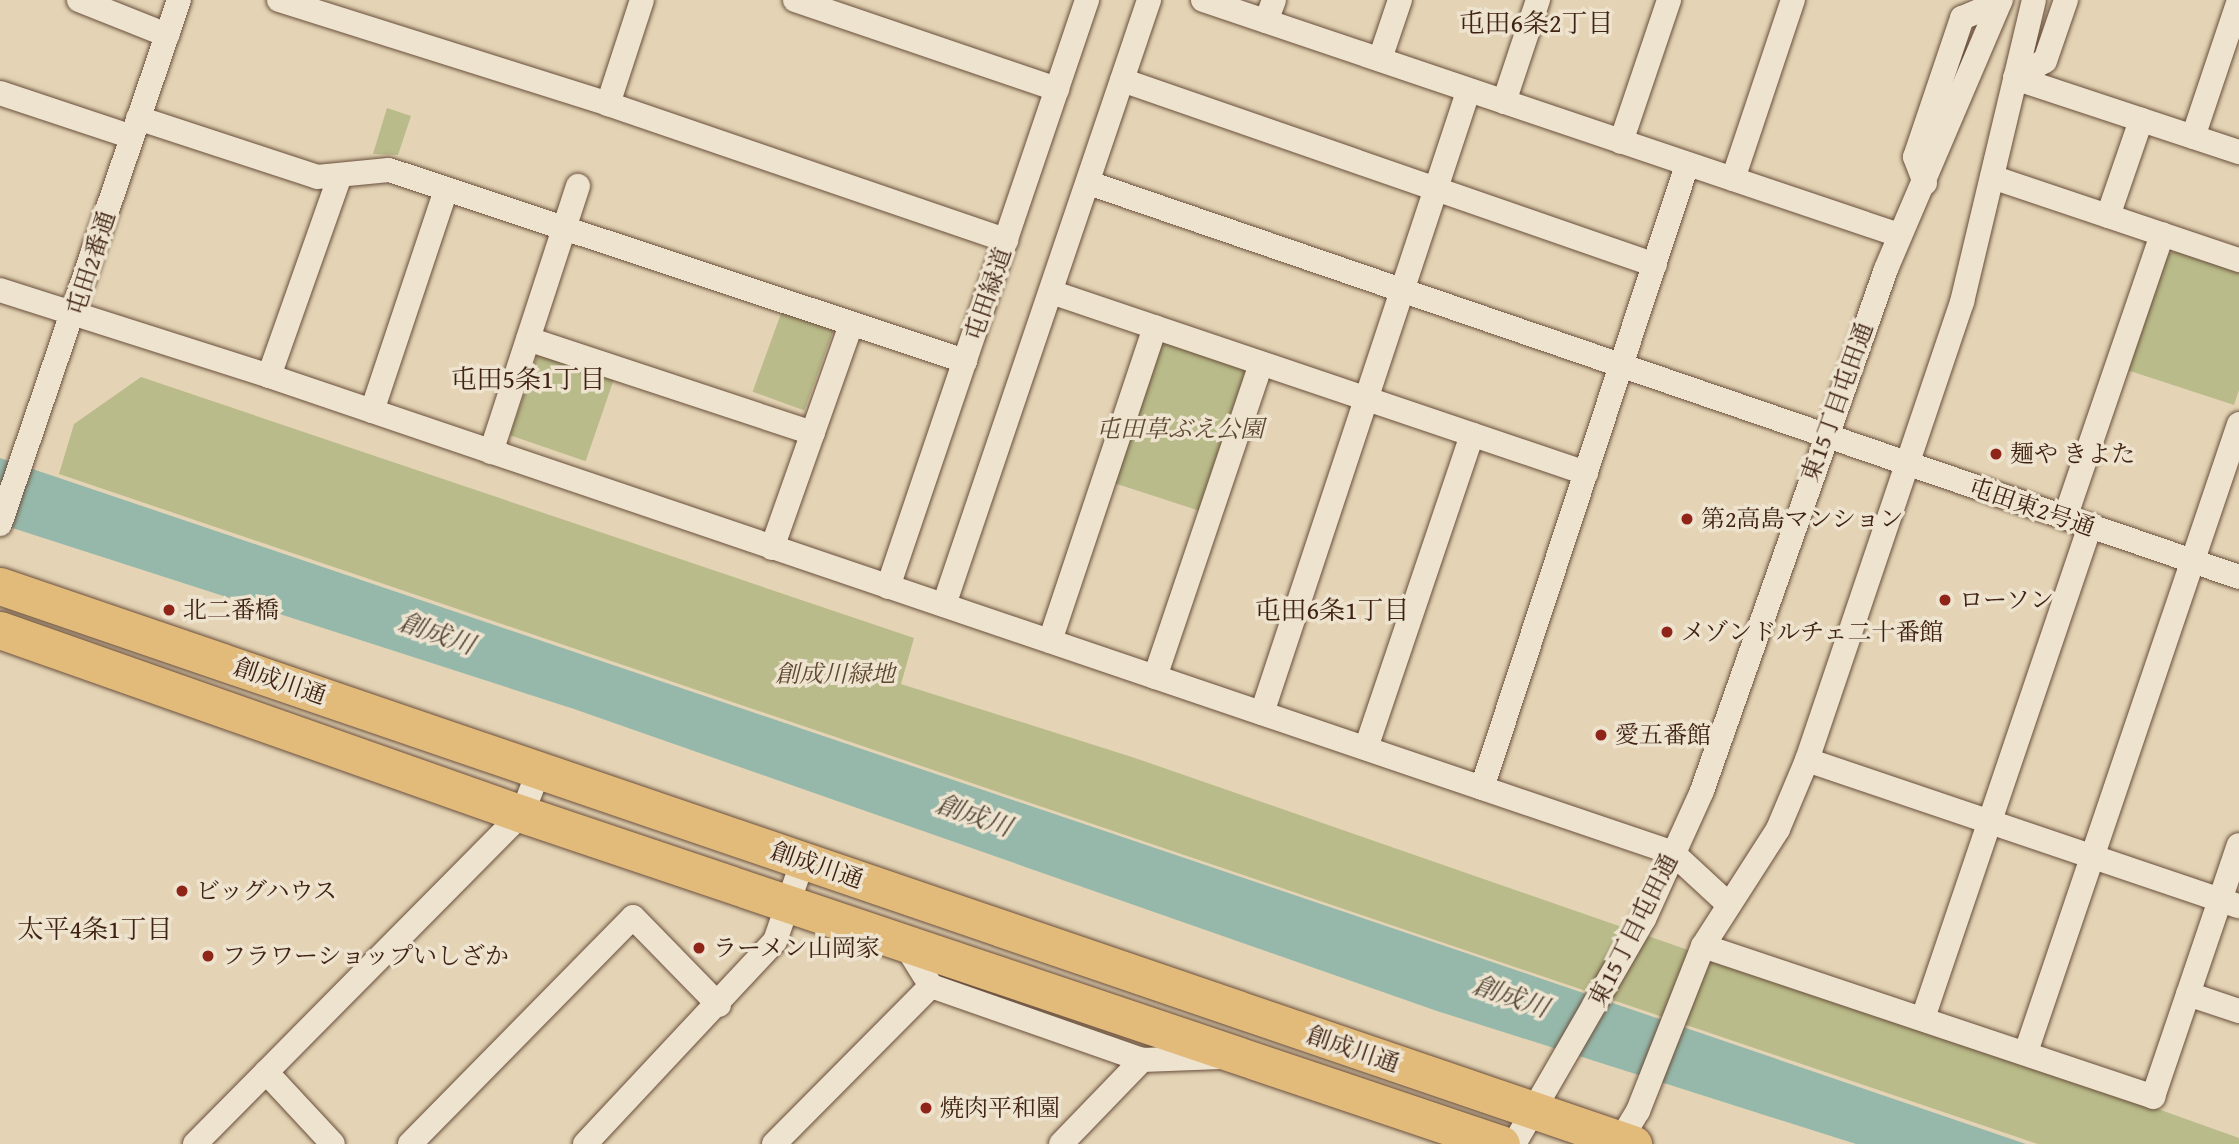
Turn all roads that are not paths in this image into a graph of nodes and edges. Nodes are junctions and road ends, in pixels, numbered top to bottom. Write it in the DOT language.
graph roads {
  1 [pos="79,0"];
  2 [pos="179,0"];
  3 [pos="279,0"];
  4 [pos="642,0"];
  5 [pos="795,0"];
  6 [pos="1087,0"];
  7 [pos="1149,0"];
  8 [pos="1203,0"];
  9 [pos="1400,0"];
  10 [pos="1538,0"];
  11 [pos="1669,0"];
  12 [pos="1793,0"];
  13 [pos="2034,0"];
  14 [pos="2066,0"];
  15 [pos="2239,0"];
  16 [pos="2001,1"];
  17 [pos="1270,11"];
  18 [pos="167,35"];
  19 [pos="1380,59"];
  20 [pos="2015,78"];
  21 [pos="1122,80"];
  22 [pos="1057,89"];
  23 [pos="1468,92"];
  24 [pos="0,93"];
  25 [pos="1504,102"];
  26 [pos="608,104"];
  27 [pos="2141,120"];
  28 [pos="135,127"];
  29 [pos="2193,137"];
  30 [pos="1621,142"];
  31 [pos="2239,152"];
  32 [pos="1688,165"];
  33 [pos="340,176"];
  34 [pos="1992,177"];
  35 [pos="1733,179"];
  36 [pos="1089,183"];
  37 [pos="578,186"];
  38 [pos="446,190"];
  39 [pos="1436,190"];
  40 [pos="2108,216"];
  41 [pos="564,228"];
  42 [pos="2162,234"];
  43 [pos="1899,235"];
  44 [pos="1006,240"];
  45 [pos="2239,260"];
  46 [pos="1655,265"];
  47 [pos="1404,289"];
  48 [pos="0,290"];
  49 [pos="1051,292"];
  50 [pos="74,317"];
  51 [pos="851,325"];
  52 [pos="1155,327"];
  53 [pos="527,339"];
  54 [pos="965,361"];
  55 [pos="1622,362"];
  56 [pos="1261,363"];
  57 [pos="269,376"];
  58 [pos="1367,399"];
  59 [pos="372,411"];
  60 [pos="2239,424"];
  61 [pos="813,433"];
  62 [pos="1472,434"];
  63 [pos="1824,435"];
  64 [pos="491,452"];
  65 [pos="1905,463"];
  66 [pos="1586,473"];
  67 [pos="2065,518"];
  68 [pos="0,524"];
  69 [pos="2090,526"];
  70 [pos="772,548"];
  71 [pos="2192,561"];
  72 [pos="2239,577"];
  73 [pos="0,586"];
  74 [pos="888,587"];
  75 [pos="944,605"];
  76 [pos="0,630"];
  77 [pos="1050,641"];
  78 [pos="1155,677"];
  79 [pos="1262,713"];
  80 [pos="1366,748"];
  81 [pos="1807,760"];
  82 [pos="540,770"];
  83 [pos="1482,788"];
  84 [pos="522,814"];
  85 [pos="1989,823"];
  86 [pos="2239,845"];
  87 [pos="1673,853"];
  88 [pos="2092,857"];
  89 [pos="803,860"];
  90 [pos="2230,902"];
  91 [pos="789,904"];
  92 [pos="1728,904"];
  93 [pos="904,943"];
  94 [pos="1703,946"];
  95 [pos="930,986"];
  96 [pos="2188,994"];
  97 [pos="719,1004"];
  98 [pos="2239,1011"];
  99 [pos="1923,1018"];
  100 [pos="2026,1052"];
  101 [pos="1239,1056"];
  102 [pos="1142,1060"];
  103 [pos="266,1072"];
  104 [pos="1535,1112"];
  105 [pos="1624,1143"];
  106 [pos="195,1144"];
  107 [pos="332,1144"];
  108 [pos="410,1144"];
  109 [pos="585,1144"];
  110 [pos="774,1144"];
  111 [pos="1061,1144"];
  112 [pos="1501,1144"];
  113 [pos="1514,1144"];
  1 -- 18 [label="street"];
  2 -- 18 [label="street, 屯田2番通"];
  3 -- 26 [label="street"];
  4 -- 26 [label="street"];
  5 -- 22 [label="street"];
  6 -- 22 [label="street, 屯田緑道"];
  7 -- 21 [label="street"];
  8 -- 17 [label="street"];
  9 -- 19 [label="street"];
  10 -- 25 [label="street"];
  11 -- 30 [label="street"];
  12 -- 35 [label="street"];
  13 -- 20 [label="street"];
  14 -- 20 [label="street"];
  15 -- 29 [label="street"];
  16 -- 43 [label="street, 東15丁目屯田通"];
  17 -- 19 [label="street"];
  18 -- 28 [label="street, 屯田2番通"];
  19 -- 23 [label="street"];
  20 -- 27 [label="street"];
  20 -- 34 [label="street"];
  21 -- 36 [label="street"];
  21 -- 39 [label="street"];
  22 -- 44 [label="street, 屯田緑道"];
  23 -- 25 [label="street"];
  23 -- 39 [label="street"];
  24 -- 28 [label="street"];
  25 -- 30 [label="street"];
  26 -- 44 [label="street"];
  27 -- 29 [label="street"];
  27 -- 40 [label="street"];
  28 -- 33 [label="street"];
  28 -- 50 [label="street, 屯田2番通"];
  29 -- 31 [label="street"];
  30 -- 32 [label="street"];
  32 -- 35 [label="street"];
  32 -- 46 [label="street"];
  33 -- 38 [label="street"];
  33 -- 57 [label="street"];
  34 -- 40 [label="street"];
  34 -- 65 [label="street"];
  35 -- 43 [label="street"];
  36 -- 47 [label="street, 屯田東2号通"];
  36 -- 49 [label="street"];
  37 -- 41 [label="street"];
  38 -- 41 [label="street"];
  38 -- 59 [label="street"];
  39 -- 46 [label="street"];
  39 -- 47 [label="street"];
  40 -- 42 [label="street"];
  41 -- 51 [label="street"];
  41 -- 53 [label="street"];
  42 -- 45 [label="street"];
  42 -- 67 [label="street"];
  43 -- 63 [label="street, 東15丁目屯田通"];
  44 -- 54 [label="street, 屯田緑道"];
  46 -- 55 [label="street"];
  47 -- 55 [label="street, 屯田東2号通"];
  47 -- 58 [label="street"];
  48 -- 50 [label="street"];
  49 -- 52 [label="street"];
  49 -- 75 [label="street"];
  50 -- 57 [label="street"];
  50 -- 68 [label="street, 屯田2番通"];
  51 -- 54 [label="street"];
  51 -- 61 [label="street"];
  52 -- 56 [label="street"];
  52 -- 77 [label="street"];
  53 -- 61 [label="street"];
  53 -- 64 [label="street"];
  54 -- 74 [label="street, 屯田緑道"];
  55 -- 63 [label="street, 屯田東2号通"];
  55 -- 66 [label="street"];
  56 -- 58 [label="street"];
  56 -- 78 [label="street"];
  57 -- 59 [label="street"];
  58 -- 62 [label="street"];
  58 -- 79 [label="street"];
  59 -- 64 [label="street"];
  60 -- 71 [label="street"];
  61 -- 70 [label="street"];
  62 -- 66 [label="street"];
  62 -- 80 [label="street"];
  63 -- 65 [label="street, 屯田東2号通"];
  63 -- 87 [label="street, 東15丁目屯田通"];
  64 -- 70 [label="street"];
  65 -- 67 [label="street, 屯田東2号通"];
  65 -- 81 [label="street"];
  66 -- 83 [label="street"];
  67 -- 69 [label="street, 屯田東2号通"];
  69 -- 71 [label="street, 屯田東2号通"];
  69 -- 85 [label="street"];
  70 -- 74 [label="street"];
  71 -- 72 [label="street, 屯田東2号通"];
  71 -- 88 [label="street"];
  73 -- 82 [label="highway, 創成川通"];
  74 -- 75 [label="street"];
  75 -- 77 [label="street"];
  76 -- 84 [label="highway, 創成川通"];
  77 -- 78 [label="street"];
  78 -- 79 [label="street"];
  79 -- 80 [label="street"];
  80 -- 83 [label="street"];
  81 -- 85 [label="street"];
  81 -- 92 [label="street"];
  82 -- 84 [label="street"];
  82 -- 89 [label="highway, 創成川通"];
  83 -- 87 [label="street"];
  84 -- 91 [label="highway, 創成川通"];
  84 -- 103 [label="street"];
  85 -- 88 [label="street"];
  85 -- 99 [label="street"];
  86 -- 90 [label="street"];
  87 -- 92 [label="street"];
  87 -- 104 [label="street, 東15丁目屯田通"];
  88 -- 90 [label="street"];
  88 -- 100 [label="street"];
  89 -- 91 [label="street"];
  89 -- 104 [label="highway, 創成川通"];
  90 -- 96 [label="street"];
  91 -- 93 [label="highway, 創成川通"];
  91 -- 97 [label="street"];
  92 -- 94 [label="street"];
  93 -- 95 [label="street"];
  93 -- 101 [label="highway, 創成川通"];
  94 -- 99 [label="street"];
  94 -- 105 [label="street"];
  95 -- 102 [label="street"];
  95 -- 110 [label="street"];
  96 -- 98 [label="street"];
  96 -- 100 [label="street"];
  97 -- 108 [label="street"];
  97 -- 109 [label="street"];
  99 -- 100 [label="street"];
  101 -- 102 [label="street"];
  101 -- 112 [label="highway, 創成川通"];
  102 -- 111 [label="street"];
  103 -- 106 [label="street"];
  103 -- 107 [label="street"];
  104 -- 105 [label="highway, 創成川通"];
  104 -- 113 [label="street, 東15丁目屯田通"];
}
